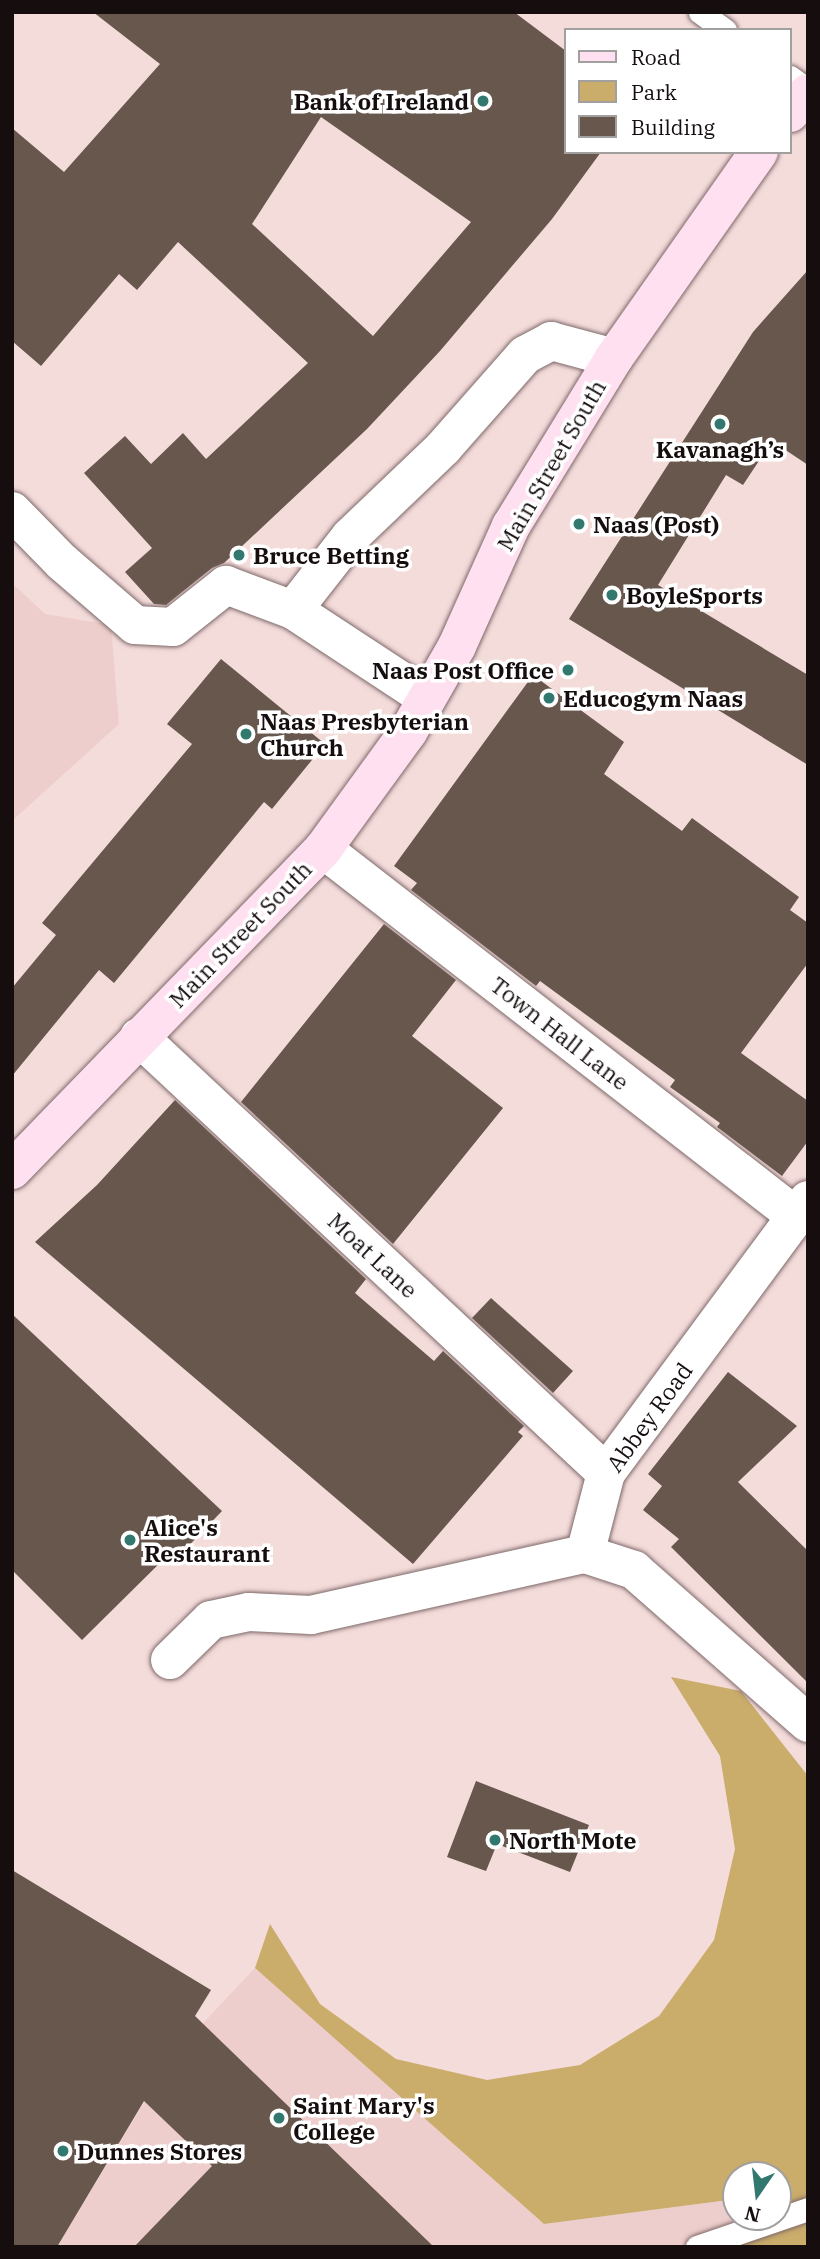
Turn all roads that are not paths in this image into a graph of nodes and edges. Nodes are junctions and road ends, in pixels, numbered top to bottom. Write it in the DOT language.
graph roads {
  1 [pos="700,12"];
  2 [pos="721,28"];
  3 [pos="792,79"];
  4 [pos="808,91"];
  5 [pos="792,111"];
  6 [pos="758,154"];
  7 [pos="614,358"];
  8 [pos="12,511"];
  9 [pos="293,610"];
  10 [pos="427,698"];
  11 [pos="323,849"];
  12 [pos="139,1037"];
  13 [pos="15,1162"];
  14 [pos="802,1209"];
  15 [pos="606,1473"];
  16 [pos="585,1554"];
  17 [pos="170,1660"];
  18 [pos="808,1723"];
  19 [pos="808,2209"];
  20 [pos="697,2247"];
  1 -- 2 [label="lane"];
  3 -- 4 [label="lane"];
  4 -- 5 [label="main road"];
  6 -- 7 [label="main road, Main Street South"];
  7 -- 9 [label="street"];
  7 -- 10 [label="main road, Main Street South"];
  8 -- 9 [label="street"];
  9 -- 10 [label="street"];
  10 -- 11 [label="main road, Main Street South"];
  11 -- 12 [label="main road, Main Street South"];
  11 -- 14 [label="street, Town Hall Lane"];
  12 -- 13 [label="main road, Main Street South"];
  12 -- 15 [label="street, Moat Lane"];
  14 -- 15 [label="street, Abbey Road"];
  15 -- 16 [label="street, Abbey Road"];
  16 -- 17 [label="street"];
  16 -- 18 [label="street"];
  19 -- 20 [label="lane"];
}
